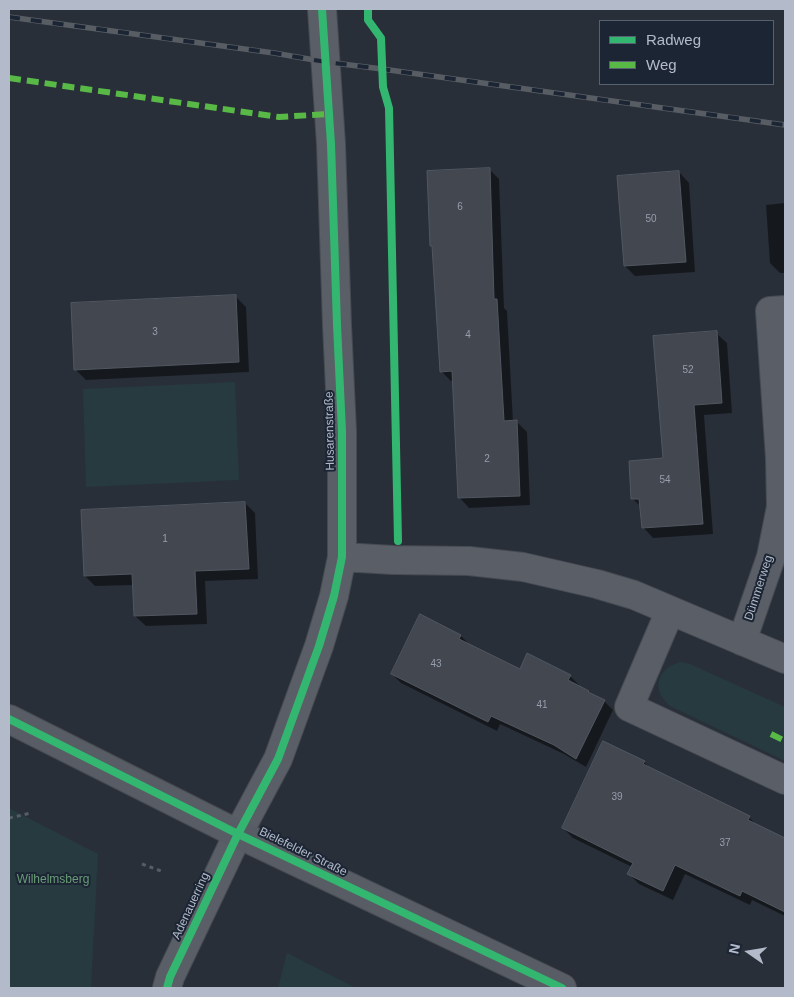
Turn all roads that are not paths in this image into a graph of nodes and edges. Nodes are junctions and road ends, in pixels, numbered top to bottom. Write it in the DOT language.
graph roads {
  1 [pos="322,9"];
  2 [pos="785,310"];
  3 [pos="342,557"];
  4 [pos="670,611"];
  5 [pos="742,641"];
  6 [pos="785,659"];
  7 [pos="9,719"];
  8 [pos="785,780"];
  9 [pos="238,834"];
  10 [pos="167,988"];
  11 [pos="562,988"];
  1 -- 3 [label="street, Husarenstraße"];
  2 -- 5 [label="street, Dümmerweg"];
  3 -- 4 [label="street"];
  3 -- 9 [label="street, Husarenstraße"];
  4 -- 5 [label="street"];
  4 -- 8 [label="street"];
  5 -- 6 [label="street"];
  7 -- 9 [label="main road, Bielefelder Straße"];
  9 -- 10 [label="street, Adenauerring"];
  9 -- 11 [label="main road, Bielefelder Straße"];
}
